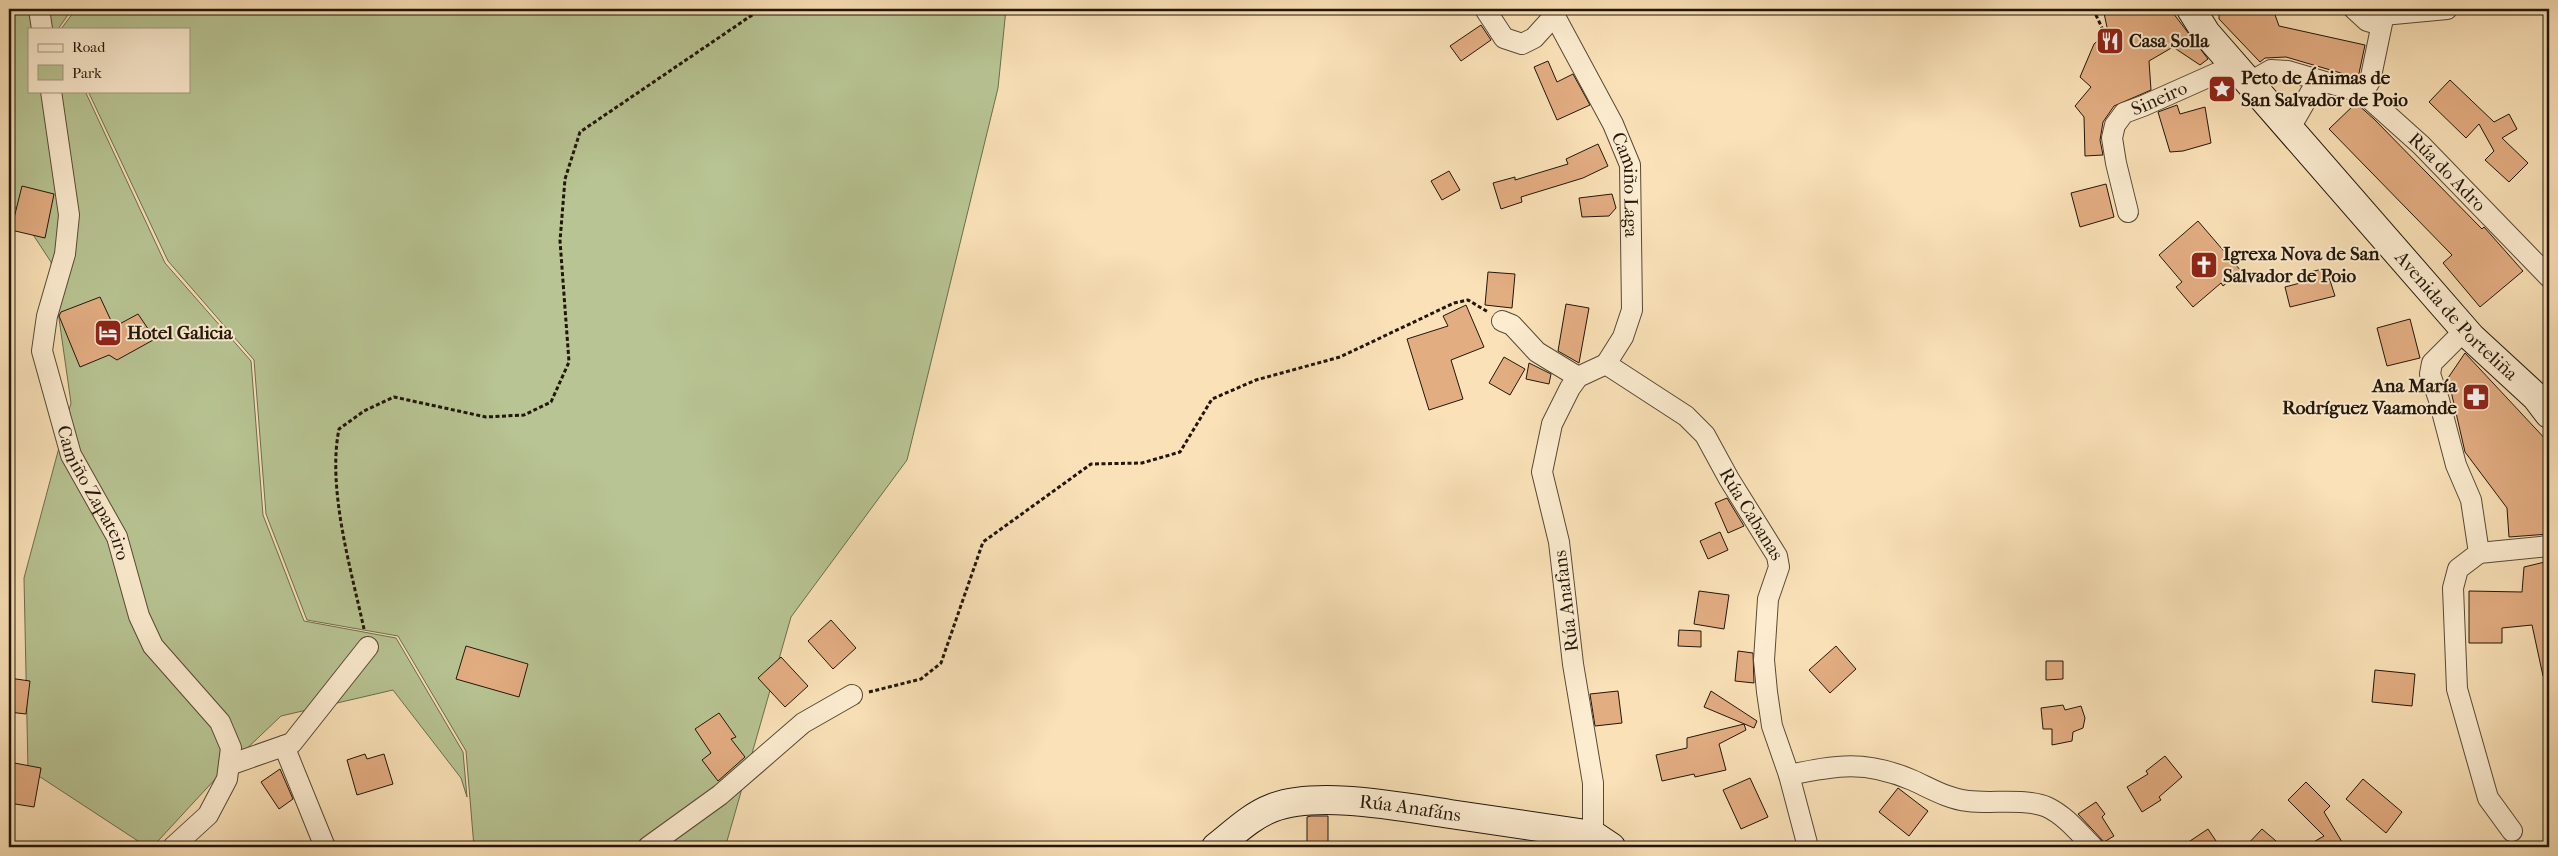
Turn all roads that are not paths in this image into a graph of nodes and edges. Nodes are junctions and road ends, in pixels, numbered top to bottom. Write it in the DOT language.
graph roads {
  1 [pos="39,9"];
  2 [pos="1485,9"];
  3 [pos="2191,9"];
  4 [pos="2354,9"];
  5 [pos="2447,9"];
  6 [pos="1553,12"];
  7 [pos="2383,16"];
  8 [pos="42,28"];
  9 [pos="2242,74"];
  10 [pos="2317,81"];
  11 [pos="51,92"];
  12 [pos="2363,93"];
  13 [pos="2290,128"];
  14 [pos="2128,212"];
  15 [pos="2549,277"];
  16 [pos="1502,321"];
  17 [pos="2465,330"];
  18 [pos="1606,364"];
  19 [pos="1578,377"];
  20 [pos="2549,414"];
  21 [pos="2549,546"];
  22 [pos="2479,553"];
  23 [pos="368,647"];
  24 [pos="852,695"];
  25 [pos="284,746"];
  26 [pos="229,764"];
  27 [pos="1789,776"];
  28 [pos="2512,832"];
  29 [pos="1599,843"];
  30 [pos="173,847"];
  31 [pos="325,847"];
  32 [pos="648,847"];
  33 [pos="1216,847"];
  34 [pos="1808,847"];
  35 [pos="2093,847"];
  1 -- 8 [label="street"];
  2 -- 6 [label="street"];
  3 -- 9 [label="main road, Avenida de Porteliña"];
  4 -- 7 [label="street"];
  5 -- 7 [label="street"];
  6 -- 18 [label="street, Camiño Laga"];
  7 -- 12 [label="street"];
  9 -- 10 [label="street, Rúa do Adro"];
  9 -- 13 [label="main road, Avenida de Porteliña"];
  9 -- 14 [label="street, Sineiro"];
  10 -- 12 [label="street, Rúa do Adro"];
  10 -- 13 [label="street"];
  11 -- 26 [label="street, Camiño Zapateiro"];
  12 -- 15 [label="street, Rúa do Adro"];
  13 -- 17 [label="main road, Avenida de Porteliña"];
  16 -- 19 [label="street"];
  17 -- 20 [label="main road, Avenida de Porteliña"];
  17 -- 22 [label="street"];
  18 -- 19 [label="street"];
  18 -- 27 [label="street, Rúa Cabanas"];
  19 -- 29 [label="street, Rúa Anafans"];
  21 -- 22 [label="street"];
  22 -- 28 [label="street"];
  23 -- 25 [label="street"];
  24 -- 32 [label="street"];
  25 -- 26 [label="street"];
  25 -- 31 [label="street"];
  26 -- 30 [label="street, Camiño Zapateiro"];
  27 -- 34 [label="street, Rúa Cabanas"];
  27 -- 35 [label="street"];
  29 -- 33 [label="main road, Rúa Anafáns"];
}
